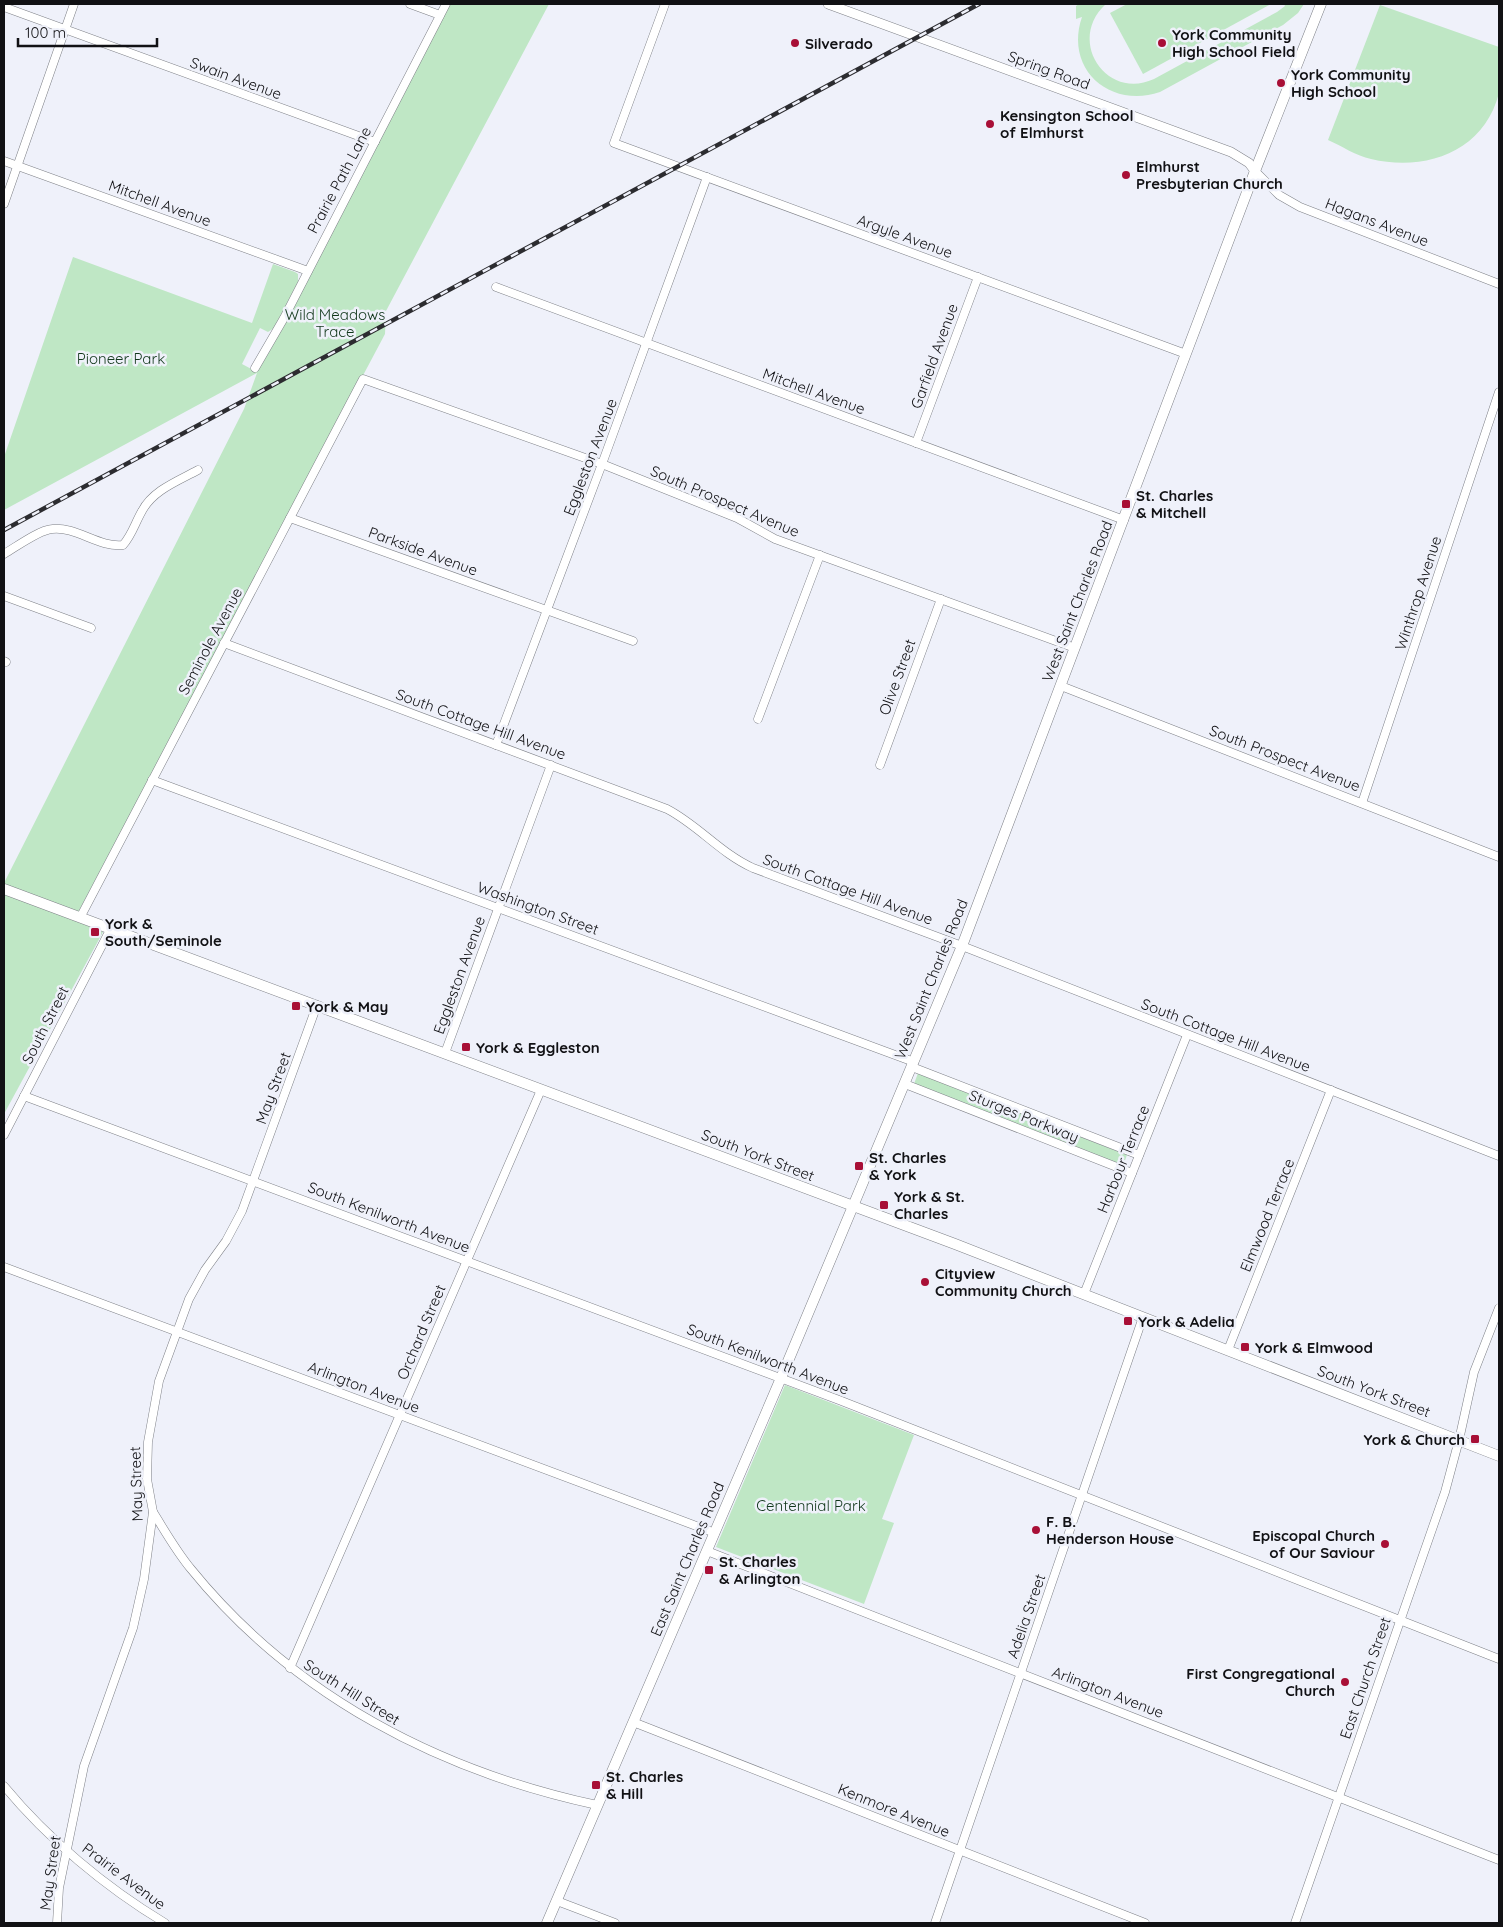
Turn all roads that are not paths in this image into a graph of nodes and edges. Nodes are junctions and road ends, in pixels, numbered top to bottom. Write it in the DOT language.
graph roads {
  1 [pos="74,4"];
  2 [pos="410,4"];
  3 [pos="446,4"];
  4 [pos="665,4"];
  5 [pos="828,4"];
  6 [pos="1320,4"];
  7 [pos="4,8"];
  8 [pos="440,15"];
  9 [pos="65,30"];
  10 [pos="375,142"];
  11 [pos="4,161"];
  12 [pos="17,166"];
  13 [pos="1255,171"];
  14 [pos="707,177"];
  15 [pos="4,204"];
  16 [pos="308,271"];
  17 [pos="978,277"];
  18 [pos="1499,284"];
  19 [pos="496,288"];
  20 [pos="647,344"];
  21 [pos="1186,354"];
  22 [pos="255,368"];
  23 [pos="363,379"];
  24 [pos="1499,392"];
  25 [pos="916,443"];
  26 [pos="602,464"];
  27 [pos="198,470"];
  28 [pos="290,518"];
  29 [pos="1124,520"];
  30 [pos="4,554"];
  31 [pos="820,555"];
  32 [pos="4,596"];
  33 [pos="941,600"];
  34 [pos="547,610"];
  35 [pos="91,628"];
  36 [pos="633,641"];
  37 [pos="224,643"];
  38 [pos="1075,648"];
  39 [pos="1061,686"];
  40 [pos="758,719"];
  41 [pos="496,745"];
  42 [pos="551,765"];
  43 [pos="880,765"];
  44 [pos="152,780"];
  45 [pos="1362,803"];
  46 [pos="1499,857"];
  47 [pos="4,889"];
  48 [pos="498,908"];
  49 [pos="81,916"];
  50 [pos="111,928"];
  51 [pos="962,946"];
  52 [pos="317,1005"];
  53 [pos="1187,1035"];
  54 [pos="445,1053"];
  55 [pos="913,1064"];
  56 [pos="905,1084"];
  57 [pos="541,1090"];
  58 [pos="1331,1090"];
  59 [pos="24,1096"];
  60 [pos="4,1134"];
  61 [pos="1140,1155"];
  62 [pos="1499,1156"];
  63 [pos="1132,1173"];
  64 [pos="254,1181"];
  65 [pos="853,1206"];
  66 [pos="467,1261"];
  67 [pos="4,1267"];
  68 [pos="1084,1294"];
  69 [pos="1499,1308"];
  70 [pos="1143,1317"];
  71 [pos="176,1331"];
  72 [pos="1228,1350"];
  73 [pos="782,1378"];
  74 [pos="400,1415"];
  75 [pos="1459,1440"];
  76 [pos="1499,1456"];
  77 [pos="1082,1494"];
  78 [pos="153,1512"];
  79 [pos="715,1533"];
  80 [pos="707,1551"];
  81 [pos="1400,1619"];
  82 [pos="1499,1658"];
  83 [pos="290,1668"];
  84 [pos="1021,1673"];
  85 [pos="633,1722"];
  86 [pos="4,1786"];
  87 [pos="1338,1797"];
  88 [pos="597,1805"];
  89 [pos="66,1850"];
  90 [pos="960,1851"];
  91 [pos="1499,1860"];
  92 [pos="556,1901"];
  93 [pos="56,1923"];
  94 [pos="165,1923"];
  95 [pos="547,1923"];
  96 [pos="616,1923"];
  97 [pos="935,1923"];
  98 [pos="1146,1923"];
  99 [pos="1295,1923"];
  1 -- 9 [label="street"];
  2 -- 8 [label="street"];
  3 -- 8 [label="street, Prairie Path Lane"];
  4 -- 14 [label="street, Argyle Avenue"];
  5 -- 13 [label="street, Spring Road"];
  6 -- 13 [label="main road, West Saint Charles Road"];
  7 -- 9 [label="street, Swain Avenue"];
  8 -- 10 [label="street, Prairie Path Lane"];
  9 -- 10 [label="street, Swain Avenue"];
  9 -- 12 [label="street"];
  10 -- 16 [label="street, Prairie Path Lane"];
  11 -- 12 [label="street, Mitchell Avenue"];
  12 -- 15 [label="street"];
  12 -- 16 [label="street, Mitchell Avenue"];
  13 -- 18 [label="street, Hagans Avenue"];
  13 -- 21 [label="main road, West Saint Charles Road"];
  14 -- 17 [label="street, Argyle Avenue"];
  14 -- 20 [label="street, Eggleston Avenue"];
  16 -- 22 [label="street, Prairie Path Lane"];
  17 -- 21 [label="street, Argyle Avenue"];
  17 -- 25 [label="street, Garfield Avenue"];
  19 -- 20 [label="street, Mitchell Avenue"];
  20 -- 25 [label="street, Mitchell Avenue"];
  20 -- 26 [label="street, Eggleston Avenue"];
  21 -- 29 [label="main road, West Saint Charles Road"];
  23 -- 26 [label="street, South Prospect Avenue"];
  23 -- 28 [label="street, Seminole Avenue"];
  24 -- 45 [label="street, Winthrop Avenue"];
  25 -- 29 [label="street, Mitchell Avenue"];
  26 -- 31 [label="street, South Prospect Avenue"];
  26 -- 34 [label="street, Eggleston Avenue"];
  27 -- 30 [label="street"];
  28 -- 34 [label="street, Parkside Avenue"];
  28 -- 37 [label="street, Seminole Avenue"];
  29 -- 38 [label="main road, West Saint Charles Road"];
  31 -- 33 [label="street, South Prospect Avenue"];
  31 -- 40 [label="street"];
  32 -- 35 [label="street"];
  33 -- 38 [label="street, South Prospect Avenue"];
  33 -- 43 [label="street, Olive Street"];
  34 -- 36 [label="street, Parkside Avenue"];
  34 -- 41 [label="street, Eggleston Avenue"];
  37 -- 41 [label="street, South Cottage Hill Avenue"];
  37 -- 44 [label="street, Seminole Avenue"];
  38 -- 39 [label="main road, West Saint Charles Road"];
  39 -- 45 [label="street, South Prospect Avenue"];
  39 -- 51 [label="main road, West Saint Charles Road"];
  41 -- 42 [label="street, South Cottage Hill Avenue"];
  42 -- 48 [label="street, Eggleston Avenue"];
  42 -- 51 [label="street, South Cottage Hill Avenue"];
  44 -- 48 [label="street, Washington Street"];
  44 -- 49 [label="street, Seminole Avenue"];
  45 -- 46 [label="street, South Prospect Avenue"];
  47 -- 49 [label="main road, South York Street"];
  48 -- 54 [label="street, Eggleston Avenue"];
  48 -- 55 [label="street, Washington Street"];
  49 -- 50 [label="main road, South York Street"];
  50 -- 52 [label="main road, South York Street"];
  50 -- 59 [label="street, South Street"];
  51 -- 53 [label="street, South Cottage Hill Avenue"];
  51 -- 55 [label="main road, West Saint Charles Road"];
  52 -- 54 [label="main road, South York Street"];
  52 -- 64 [label="street, May Street"];
  53 -- 58 [label="street, South Cottage Hill Avenue"];
  53 -- 61 [label="street, Harbour Terrace"];
  54 -- 57 [label="main road, South York Street"];
  55 -- 56 [label="main road, West Saint Charles Road"];
  55 -- 61 [label="street, Sturges Parkway"];
  56 -- 63 [label="street, Sturges Parkway"];
  56 -- 65 [label="main road, West Saint Charles Road"];
  57 -- 65 [label="main road, South York Street"];
  57 -- 66 [label="street, Orchard Street"];
  58 -- 62 [label="street, South Cottage Hill Avenue"];
  58 -- 72 [label="street, Elmwood Terrace"];
  59 -- 60 [label="street, South Street"];
  59 -- 64 [label="street, South Kenilworth Avenue"];
  61 -- 63 [label="street, Harbour Terrace"];
  63 -- 68 [label="street, Harbour Terrace"];
  64 -- 66 [label="street, South Kenilworth Avenue"];
  64 -- 71 [label="street, May Street"];
  65 -- 68 [label="main road, South York Street"];
  65 -- 73 [label="main road, East Saint Charles Road"];
  66 -- 73 [label="street, South Kenilworth Avenue"];
  66 -- 74 [label="street, Orchard Street"];
  67 -- 71 [label="street, Arlington Avenue"];
  68 -- 70 [label="main road, South York Street"];
  69 -- 75 [label="street, East Church Street"];
  70 -- 72 [label="main road, South York Street"];
  70 -- 77 [label="street, Adelia Street"];
  71 -- 74 [label="street, Arlington Avenue"];
  71 -- 78 [label="street, May Street"];
  72 -- 75 [label="main road, South York Street"];
  73 -- 77 [label="street, South Kenilworth Avenue"];
  73 -- 79 [label="main road, East Saint Charles Road"];
  74 -- 79 [label="street, Arlington Avenue"];
  74 -- 83 [label="street, Orchard Street"];
  75 -- 76 [label="main road, South York Street"];
  75 -- 81 [label="street, East Church Street"];
  77 -- 81 [label="street, South Kenilworth Avenue"];
  77 -- 84 [label="street, Adelia Street"];
  78 -- 83 [label="street, South Hill Street"];
  78 -- 89 [label="street, May Street"];
  79 -- 80 [label="main road, East Saint Charles Road"];
  80 -- 84 [label="street, Arlington Avenue"];
  80 -- 85 [label="main road, East Saint Charles Road"];
  81 -- 82 [label="street, South Kenilworth Avenue"];
  81 -- 87 [label="street, East Church Street"];
  83 -- 88 [label="street, South Hill Street"];
  84 -- 87 [label="street, Arlington Avenue"];
  84 -- 90 [label="street, Adelia Street"];
  85 -- 88 [label="main road, East Saint Charles Road"];
  85 -- 90 [label="street, Kenmore Avenue"];
  86 -- 89 [label="street, Prairie Avenue"];
  87 -- 91 [label="street, Arlington Avenue"];
  87 -- 99 [label="street, East Church Street"];
  88 -- 92 [label="main road, East Saint Charles Road"];
  89 -- 93 [label="street, May Street"];
  89 -- 94 [label="street, Prairie Avenue"];
  90 -- 97 [label="street, Adelia Street"];
  90 -- 98 [label="street, Kenmore Avenue"];
  92 -- 95 [label="main road, East Saint Charles Road"];
  92 -- 96 [label="street"];
}
